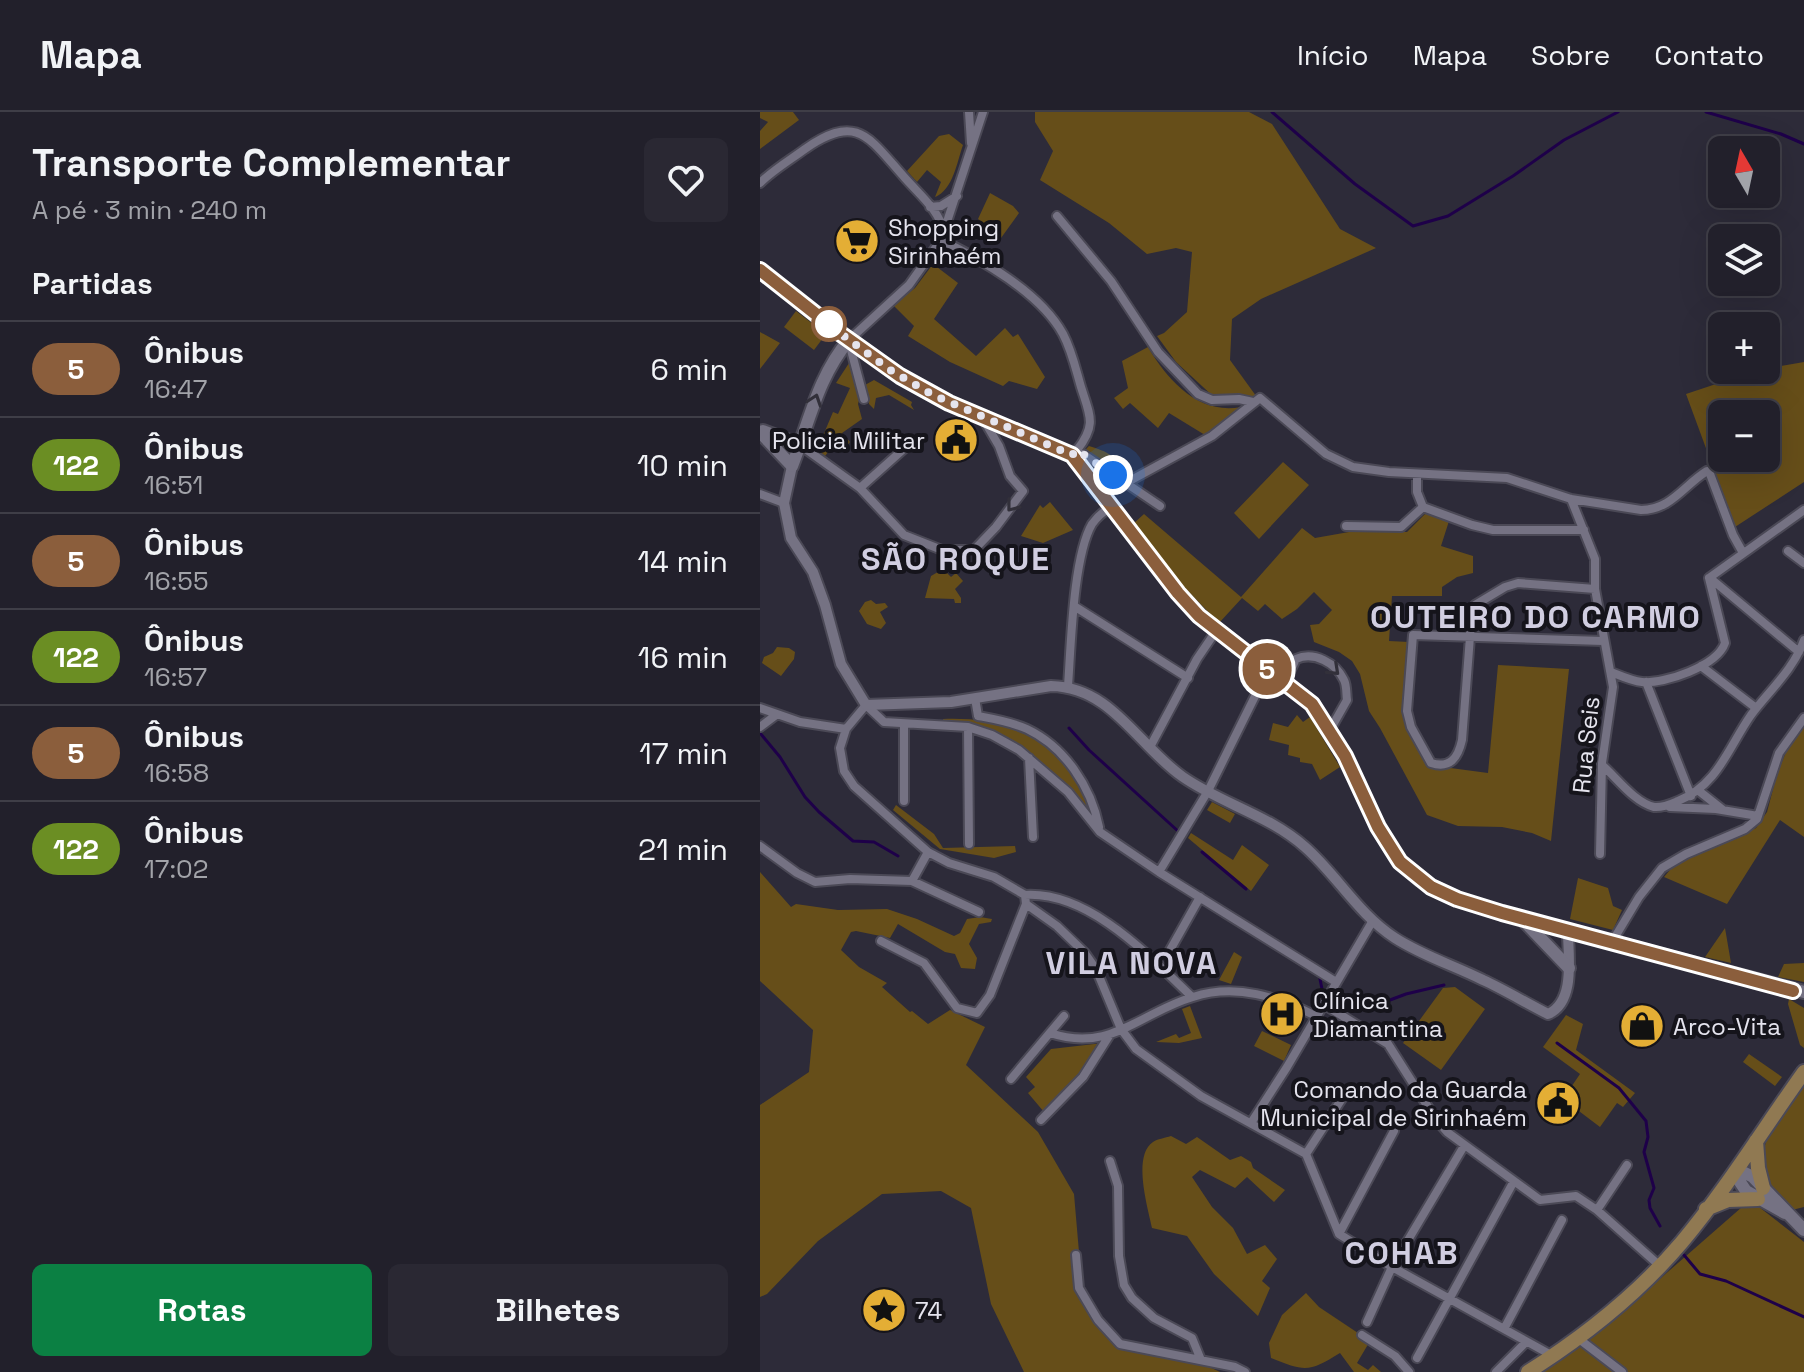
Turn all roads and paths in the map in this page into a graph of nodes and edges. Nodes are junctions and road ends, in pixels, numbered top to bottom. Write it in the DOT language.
graph roads {
  1 [pos="969,112"];
  2 [pos="983,112"];
  3 [pos="971,152"];
  4 [pos="761,180"];
  5 [pos="957,196"];
  6 [pos="930,207"];
  7 [pos="1057,216"];
  8 [pos="943,237"];
  9 [pos="760,270"];
  10 [pos="851,341"];
  11 [pos="864,399"];
  12 [pos="1253,402"];
  13 [pos="982,416"];
  14 [pos="760,431"];
  15 [pos="800,445"];
  16 [pos="907,446"];
  17 [pos="1074,453"];
  18 [pos="792,466"];
  19 [pos="1417,474"];
  20 [pos="1124,484"];
  21 [pos="860,488"];
  22 [pos="760,494"];
  23 [pos="1571,499"];
  24 [pos="784,503"];
  25 [pos="1160,506"];
  26 [pos="1111,507"];
  27 [pos="1423,507"];
  28 [pos="1804,510"];
  29 [pos="1346,526"];
  30 [pos="1584,530"];
  31 [pos="1788,551"];
  32 [pos="1743,553"];
  33 [pos="1804,563"];
  34 [pos="1709,578"];
  35 [pos="1595,589"];
  36 [pos="1074,606"];
  37 [pos="1216,631"];
  38 [pos="1471,637"];
  39 [pos="1804,640"];
  40 [pos="1603,641"];
  41 [pos="1799,652"];
  42 [pos="1701,666"];
  43 [pos="1268,670"];
  44 [pos="1611,672"];
  45 [pos="1188,678"];
  46 [pos="1285,682"];
  47 [pos="1646,682"];
  48 [pos="1068,686"];
  49 [pos="975,698"];
  50 [pos="866,705"];
  51 [pos="760,708"];
  52 [pos="1756,708"];
  53 [pos="776,715"];
  54 [pos="1804,718"];
  55 [pos="904,724"];
  56 [pos="760,727"];
  57 [pos="968,727"];
  58 [pos="846,729"];
  59 [pos="1330,730"];
  60 [pos="1150,747"];
  61 [pos="1029,758"];
  62 [pos="1602,765"];
  63 [pos="1208,791"];
  64 [pos="1695,793"];
  65 [pos="904,801"];
  66 [pos="1661,807"];
  67 [pos="1724,810"];
  68 [pos="1758,816"];
  69 [pos="1100,832"];
  70 [pos="1033,837"];
  71 [pos="969,844"];
  72 [pos="760,846"];
  73 [pos="928,852"];
  74 [pos="1600,854"];
  75 [pos="1159,872"];
  76 [pos="912,881"];
  77 [pos="1200,897"];
  78 [pos="1026,900"];
  79 [pos="979,912"];
  80 [pos="1523,919"];
  81 [pos="1372,922"];
  82 [pos="1568,931"];
  83 [pos="881,941"];
  84 [pos="1612,942"];
  85 [pos="1169,952"];
  86 [pos="1569,968"];
  87 [pos="1336,982"];
  88 [pos="1800,993"];
  89 [pos="1192,997"];
  90 [pos="1327,998"];
  91 [pos="1064,1016"];
  92 [pos="1316,1016"];
  93 [pos="1121,1029"];
  94 [pos="1050,1033"];
  95 [pos="1109,1036"];
  96 [pos="1804,1072"];
  97 [pos="1011,1079"];
  98 [pos="1345,1094"];
  99 [pos="1041,1120"];
  100 [pos="1251,1123"];
  101 [pos="1394,1131"];
  102 [pos="1756,1141"];
  103 [pos="1464,1146"];
  104 [pos="1306,1154"];
  105 [pos="1110,1161"];
  106 [pos="1627,1165"];
  107 [pos="1734,1173"];
  108 [pos="1514,1181"];
  109 [pos="1761,1193"];
  110 [pos="1706,1209"];
  111 [pos="1597,1210"];
  112 [pos="1562,1220"];
  113 [pos="1804,1230"];
  114 [pos="1339,1234"];
  115 [pos="1076,1255"];
  116 [pos="1660,1266"];
  117 [pos="1392,1267"];
  118 [pos="1448,1298"];
  119 [pos="1367,1322"];
  120 [pos="1504,1329"];
  121 [pos="1362,1335"];
  122 [pos="1579,1339"];
  123 [pos="1526,1342"];
  124 [pos="1553,1356"];
  125 [pos="1417,1358"];
  126 [pos="1201,1360"];
  127 [pos="1245,1372"];
  128 [pos="1409,1372"];
  129 [pos="1496,1372"];
  130 [pos="1528,1372"];
  131 [pos="1622,1372"];
  1 -- 3 [label="street"];
  2 -- 3 [label="street"];
  3 -- 5 [label="street"];
  4 -- 6 [label="street"];
  5 -- 6 [label="street"];
  5 -- 8 [label="street"];
  6 -- 8 [label="street"];
  7 -- 12 [label="street"];
  8 -- 10 [label="street"];
  8 -- 17 [label="street"];
  9 -- 10 [label="main road"];
  10 -- 11 [label="street"];
  10 -- 13 [label="main road"];
  15 -- 10 [label="main road, one-way"];
  12 -- 19 [label="street"];
  12 -- 20 [label="street"];
  13 -- 17 [label="main road"];
  13 -- 21 [label="street, one-way"];
  14 -- 15 [label="main road"];
  14 -- 18 [label="main road"];
  15 -- 18 [label="main road"];
  15 -- 21 [label="street"];
  16 -- 21 [label="street"];
  17 -- 20 [label="street"];
  17 -- 26 [label="main road"];
  18 -- 24 [label="street"];
  19 -- 23 [label="street"];
  19 -- 27 [label="street"];
  20 -- 25 [label="street"];
  22 -- 24 [label="street"];
  23 -- 30 [label="street"];
  23 -- 32 [label="street"];
  24 -- 50 [label="street"];
  26 -- 36 [label="street"];
  26 -- 37 [label="main road"];
  27 -- 29 [label="street"];
  27 -- 30 [label="street"];
  28 -- 32 [label="street"];
  30 -- 35 [label="street"];
  31 -- 33 [label="street"];
  32 -- 34 [label="street"];
  34 -- 41 [label="street"];
  34 -- 42 [label="street"];
  35 -- 38 [label="street"];
  35 -- 40 [label="street, Rua Seis"];
  36 -- 45 [label="street"];
  36 -- 48 [label="street"];
  37 -- 43 [label="main road"];
  37 -- 45 [label="street"];
  38 -- 38 [label="street"];
  38 -- 40 [label="street"];
  39 -- 41 [label="street"];
  40 -- 44 [label="street, Rua Seis"];
  41 -- 52 [label="street"];
  42 -- 47 [label="street"];
  42 -- 52 [label="street"];
  43 -- 46 [label="main road"];
  43 -- 63 [label="street"];
  44 -- 47 [label="street"];
  44 -- 62 [label="street, Rua Seis"];
  45 -- 60 [label="street"];
  46 -- 59 [label="main road"];
  46 -- 59 [label="street, one-way"];
  47 -- 64 [label="street"];
  48 -- 49 [label="street"];
  48 -- 60 [label="street"];
  49 -- 50 [label="street"];
  49 -- 69 [label="street"];
  50 -- 55 [label="street"];
  50 -- 58 [label="street"];
  51 -- 53 [label="street"];
  52 -- 64 [label="street"];
  53 -- 56 [label="street"];
  53 -- 58 [label="street"];
  54 -- 68 [label="street"];
  55 -- 57 [label="street"];
  55 -- 65 [label="street"];
  57 -- 61 [label="street"];
  57 -- 71 [label="street"];
  58 -- 73 [label="street"];
  59 -- 80 [label="main road"];
  60 -- 63 [label="street"];
  61 -- 69 [label="street"];
  61 -- 70 [label="street"];
  62 -- 66 [label="street"];
  62 -- 74 [label="street, Rua Seis"];
  63 -- 75 [label="street"];
  63 -- 81 [label="street"];
  64 -- 66 [label="street"];
  64 -- 67 [label="street"];
  66 -- 67 [label="street"];
  67 -- 68 [label="street"];
  68 -- 84 [label="street"];
  69 -- 75 [label="street"];
  72 -- 76 [label="street"];
  73 -- 76 [label="street"];
  73 -- 78 [label="street"];
  75 -- 77 [label="street"];
  76 -- 79 [label="street"];
  77 -- 85 [label="street"];
  77 -- 87 [label="street"];
  78 -- 83 [label="street"];
  78 -- 89 [label="street"];
  78 -- 93 [label="street"];
  80 -- 82 [label="main road"];
  80 -- 86 [label="main road"];
  81 -- 86 [label="street"];
  81 -- 87 [label="street"];
  82 -- 84 [label="main road"];
  82 -- 86 [label="street"];
  84 -- 88 [label="main road"];
  87 -- 90 [label="street"];
  89 -- 92 [label="street"];
  89 -- 93 [label="street"];
  90 -- 92 [label="street"];
  90 -- 103 [label="street"];
  91 -- 94 [label="street"];
  92 -- 100 [label="street"];
  93 -- 95 [label="street"];
  93 -- 100 [label="street"];
  94 -- 95 [label="street"];
  94 -- 97 [label="street"];
  95 -- 99 [label="street"];
  96 -- 102 [label="main road"];
  98 -- 104 [label="street"];
  100 -- 104 [label="street"];
  101 -- 114 [label="street"];
  102 -- 107 [label="main road"];
  102 -- 109 [label="main road"];
  103 -- 108 [label="street"];
  103 -- 117 [label="street"];
  104 -- 114 [label="street"];
  105 -- 126 [label="street"];
  106 -- 111 [label="street"];
  107 -- 109 [label="main road"];
  107 -- 110 [label="main road"];
  108 -- 111 [label="street"];
  108 -- 118 [label="street"];
  109 -- 110 [label="main road"];
  109 -- 113 [label="main road"];
  110 -- 116 [label="main road"];
  111 -- 116 [label="street"];
  112 -- 120 [label="street"];
  114 -- 117 [label="street"];
  115 -- 126 [label="street"];
  116 -- 122 [label="main road"];
  117 -- 118 [label="street"];
  117 -- 119 [label="street"];
  118 -- 120 [label="street"];
  118 -- 125 [label="street"];
  120 -- 123 [label="street"];
  121 -- 128 [label="street"];
  122 -- 124 [label="main road"];
  122 -- 131 [label="street"];
  123 -- 124 [label="street"];
  123 -- 129 [label="street"];
  124 -- 130 [label="main road"];
  126 -- 127 [label="street"];
}
